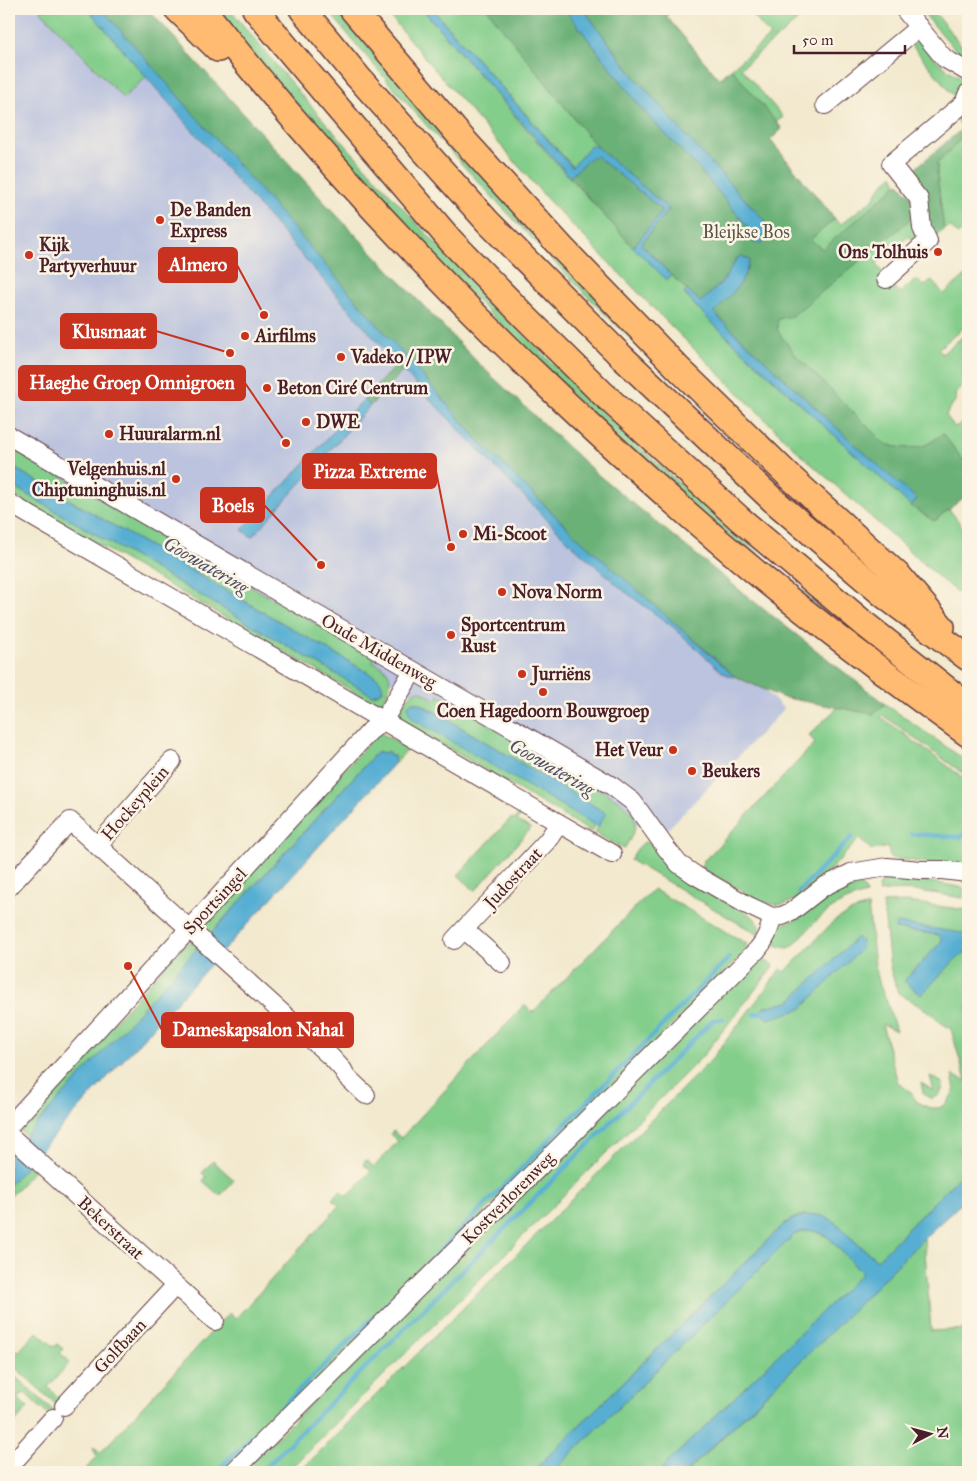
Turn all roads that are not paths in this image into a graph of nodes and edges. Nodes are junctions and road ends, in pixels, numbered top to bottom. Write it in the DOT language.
graph roads {
  1 [pos="176,9"];
  2 [pos="203,9"];
  3 [pos="255,9"];
  4 [pos="302,9"];
  5 [pos="352,9"];
  6 [pos="904,9"];
  7 [pos="919,27"];
  8 [pos="968,72"];
  9 [pos="968,93"];
  10 [pos="825,105"];
  11 [pos="299,127"];
  12 [pos="886,279"];
  13 [pos="9,436"];
  14 [pos="9,503"];
  15 [pos="968,658"];
  16 [pos="413,670"];
  17 [pos="968,706"];
  18 [pos="383,721"];
  19 [pos="968,734"];
  20 [pos="172,761"];
  21 [pos="559,824"];
  22 [pos="98,845"];
  23 [pos="612,854"];
  24 [pos="921,870"];
  25 [pos="968,873"];
  26 [pos="968,885"];
  27 [pos="9,888"];
  28 [pos="772,916"];
  29 [pos="192,931"];
  30 [pos="502,963"];
  31 [pos="366,1095"];
  32 [pos="11,1134"];
  33 [pos="175,1286"];
  34 [pos="215,1321"];
  35 [pos="9,1467"];
  36 [pos="233,1472"];
  1 -- 11 [label="highway"];
  2 -- 11 [label="highway"];
  3 -- 17 [label="highway"];
  4 -- 15 [label="highway"];
  5 -- 15 [label="highway"];
  6 -- 7 [label="street"];
  7 -- 8 [label="street"];
  7 -- 10 [label="street"];
  9 -- 12 [label="street"];
  11 -- 19 [label="highway"];
  13 -- 16 [label="street, Oude Middenweg"];
  14 -- 18 [label="street"];
  16 -- 18 [label="street, Sportsingel"];
  16 -- 28 [label="street, Oude Middenweg"];
  18 -- 21 [label="street"];
  18 -- 29 [label="street, Sportsingel"];
  20 -- 22 [label="street, Hockeyplein"];
  21 -- 23 [label="street"];
  21 -- 30 [label="street, Judostraat"];
  22 -- 27 [label="street"];
  22 -- 29 [label="street"];
  24 -- 25 [label="street"];
  24 -- 26 [label="street"];
  24 -- 28 [label="street"];
  28 -- 36 [label="street, Kostverlorenweg"];
  29 -- 31 [label="street"];
  29 -- 32 [label="street, Sportsingel"];
  32 -- 33 [label="street, Bekerstraat"];
  33 -- 34 [label="street, Bekerstraat"];
  33 -- 35 [label="street, Golfbaan"];
}
